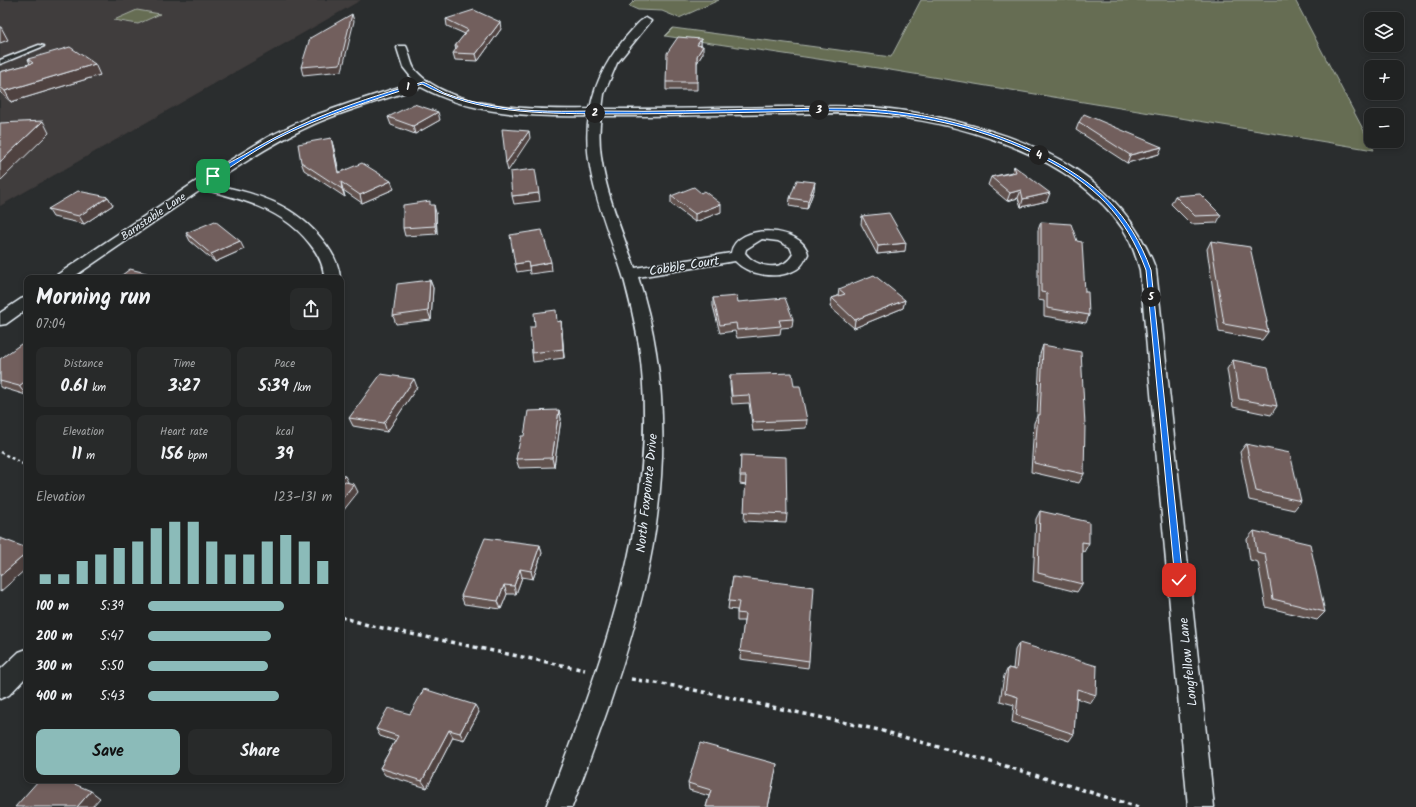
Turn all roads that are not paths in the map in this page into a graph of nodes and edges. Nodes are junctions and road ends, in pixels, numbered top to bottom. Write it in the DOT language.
graph roads {
  1 [pos="646,21"];
  2 [pos="41,46"];
  3 [pos="402,48"];
  4 [pos="0,62"];
  5 [pos="423,83"];
  6 [pos="595,113"];
  7 [pos="200,184"];
  8 [pos="740,256"];
  9 [pos="629,274"];
  10 [pos="66,275"];
  11 [pos="331,275"];
  12 [pos="24,304"];
  13 [pos="0,320"];
  14 [pos="24,663"];
  15 [pos="0,687"];
  16 [pos="559,807"];
  17 [pos="1201,807"];
  1 -- 6 [label="street, North Foxpointe Drive"];
  2 -- 4 [label="lane"];
  3 -- 5 [label="street"];
  5 -- 6 [label="street, Longfellow Lane"];
  5 -- 7 [label="street, Barnstable Lane"];
  6 -- 9 [label="street, North Foxpointe Drive"];
  6 -- 17 [label="street, Longfellow Lane"];
  7 -- 10 [label="street, Barnstable Lane"];
  7 -- 11 [label="street"];
  8 -- 9 [label="street, Cobble Court"];
  9 -- 16 [label="street, North Foxpointe Drive"];
  12 -- 13 [label="street"];
  14 -- 15 [label="street"];
}
